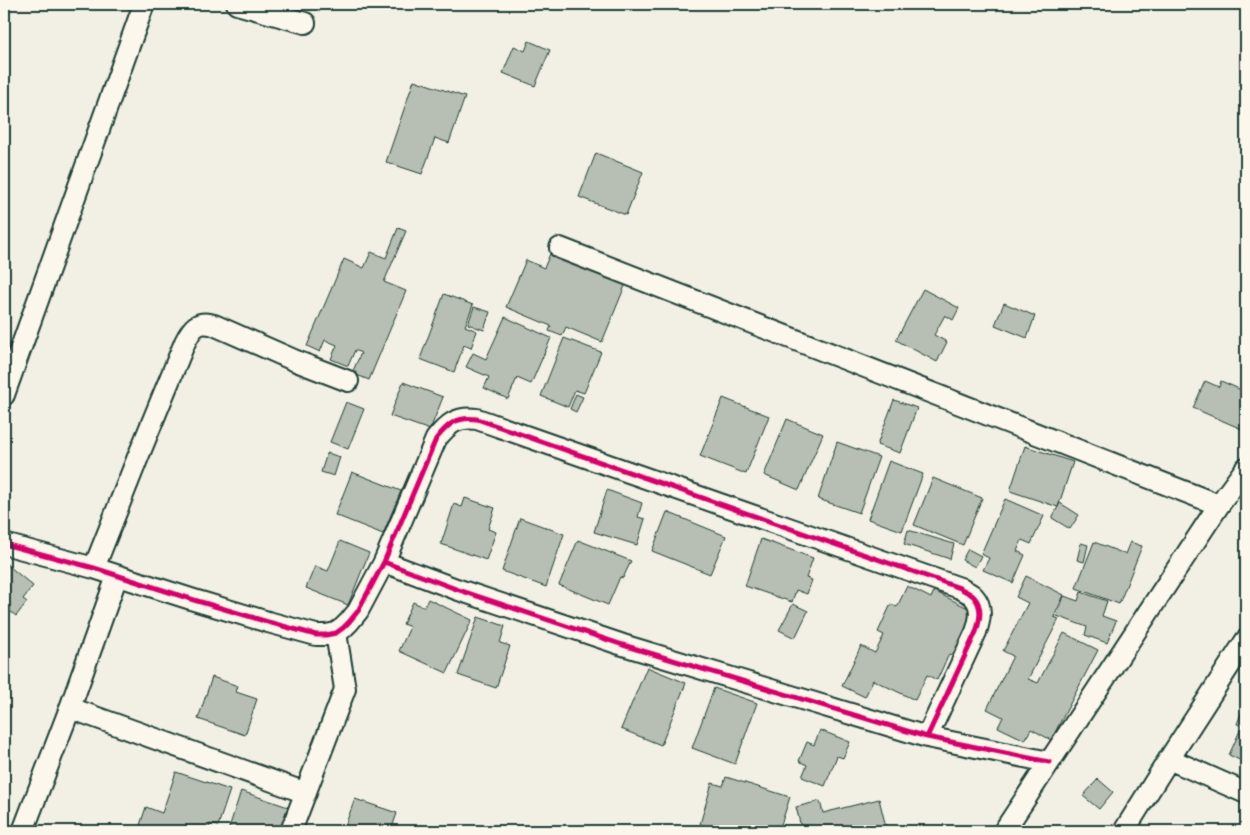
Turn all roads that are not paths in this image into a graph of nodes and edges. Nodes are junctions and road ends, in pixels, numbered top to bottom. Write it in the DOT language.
graph roads {
  1 [pos="144,4"];
  2 [pos="237,4"];
  3 [pos="305,24"];
  4 [pos="560,248"];
  5 [pos="348,381"];
  6 [pos="4,395"];
  7 [pos="1246,468"];
  8 [pos="1219,505"];
  9 [pos="4,544"];
  10 [pos="384,562"];
  11 [pos="94,568"];
  12 [pos="116,576"];
  13 [pos="336,633"];
  14 [pos="1246,640"];
  15 [pos="70,708"];
  16 [pos="927,738"];
  17 [pos="1169,759"];
  18 [pos="1049,762"];
  19 [pos="306,792"];
  20 [pos="1246,792"];
  21 [pos="23,831"];
  22 [pos="291,831"];
  23 [pos="1004,831"];
  24 [pos="1124,831"];
  1 -- 6 [label="street"];
  2 -- 3 [label="street"];
  4 -- 8 [label="street"];
  5 -- 11 [label="street"];
  7 -- 8 [label="street"];
  8 -- 18 [label="street"];
  9 -- 11 [label="street"];
  10 -- 13 [label="street"];
  10 -- 16 [label="street"];
  10 -- 16 [label="street"];
  11 -- 12 [label="street"];
  12 -- 13 [label="street"];
  12 -- 15 [label="street"];
  13 -- 19 [label="street"];
  14 -- 17 [label="street"];
  15 -- 19 [label="street"];
  15 -- 21 [label="street"];
  16 -- 18 [label="street"];
  17 -- 20 [label="street"];
  17 -- 24 [label="street"];
  18 -- 23 [label="street"];
  19 -- 22 [label="street"];
}
